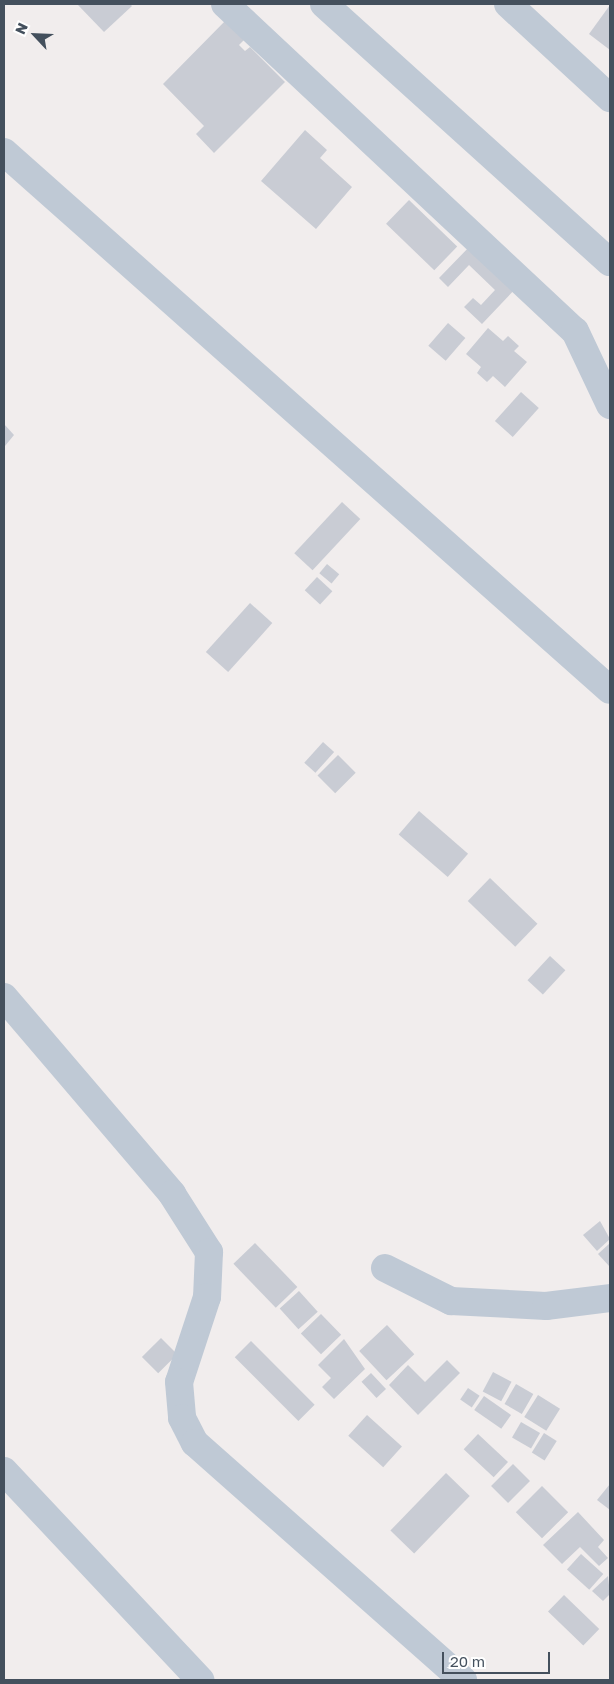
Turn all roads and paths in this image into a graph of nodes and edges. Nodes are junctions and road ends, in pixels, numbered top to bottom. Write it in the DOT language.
graph roads {
  1 [pos="225,4"];
  2 [pos="324,4"];
  3 [pos="508,4"];
  4 [pos="610,98"];
  5 [pos="4,152"];
  6 [pos="610,262"];
  7 [pos="610,405"];
  8 [pos="610,690"];
  9 [pos="4,997"];
  10 [pos="385,1268"];
  11 [pos="610,1298"];
  12 [pos="4,1471"];
  13 [pos="200,1680"];
  14 [pos="463,1680"];
  1 -- 7 [label="street"];
  2 -- 6 [label="street"];
  3 -- 4 [label="street"];
  5 -- 8 [label="street"];
  9 -- 14 [label="street"];
  10 -- 11 [label="street"];
  12 -- 13 [label="street"];
}
